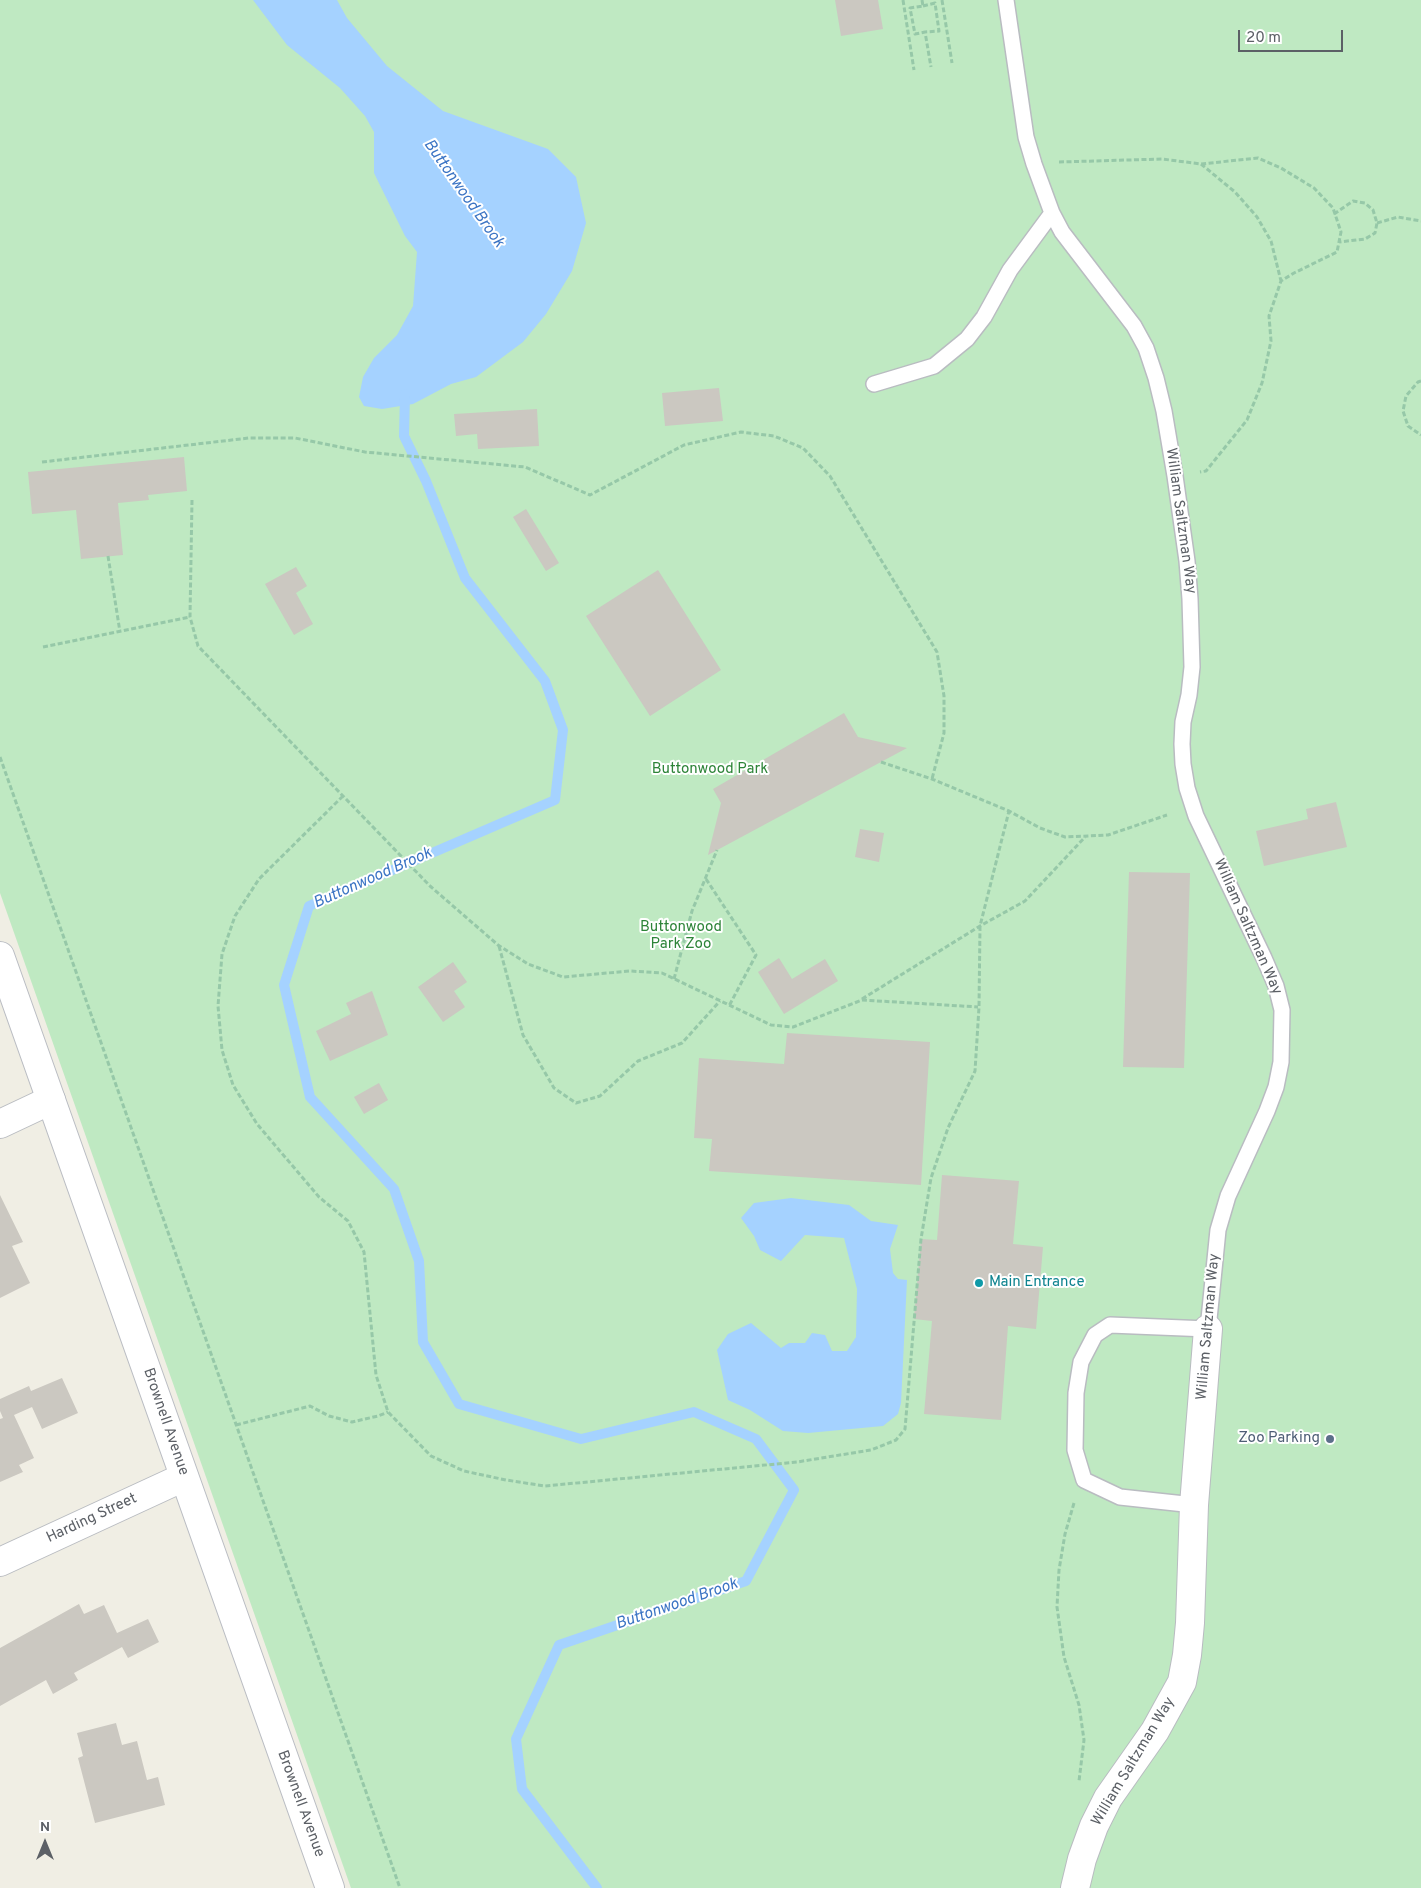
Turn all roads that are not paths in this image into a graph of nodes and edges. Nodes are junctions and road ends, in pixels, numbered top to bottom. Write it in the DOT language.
graph roads {
  1 [pos="1006,0"];
  2 [pos="1052,213"];
  3 [pos="874,384"];
  4 [pos="0,956"];
  5 [pos="51,1100"];
  6 [pos="0,1124"];
  7 [pos="1208,1329"];
  8 [pos="184,1477"];
  9 [pos="1194,1505"];
  10 [pos="0,1562"];
  11 [pos="330,1888"];
  12 [pos="1075,1888"];
  1 -- 2 [label="lane, William Saltzman Way"];
  2 -- 3 [label="lane"];
  2 -- 7 [label="lane, William Saltzman Way"];
  4 -- 5 [label="main road, Brownell Avenue"];
  5 -- 6 [label="main road"];
  5 -- 8 [label="main road, Brownell Avenue"];
  7 -- 9 [label="main road, William Saltzman Way"];
  7 -- 9 [label="lane"];
  8 -- 10 [label="main road, Harding Street"];
  8 -- 11 [label="main road, Brownell Avenue"];
  9 -- 12 [label="main road, William Saltzman Way"];
}
